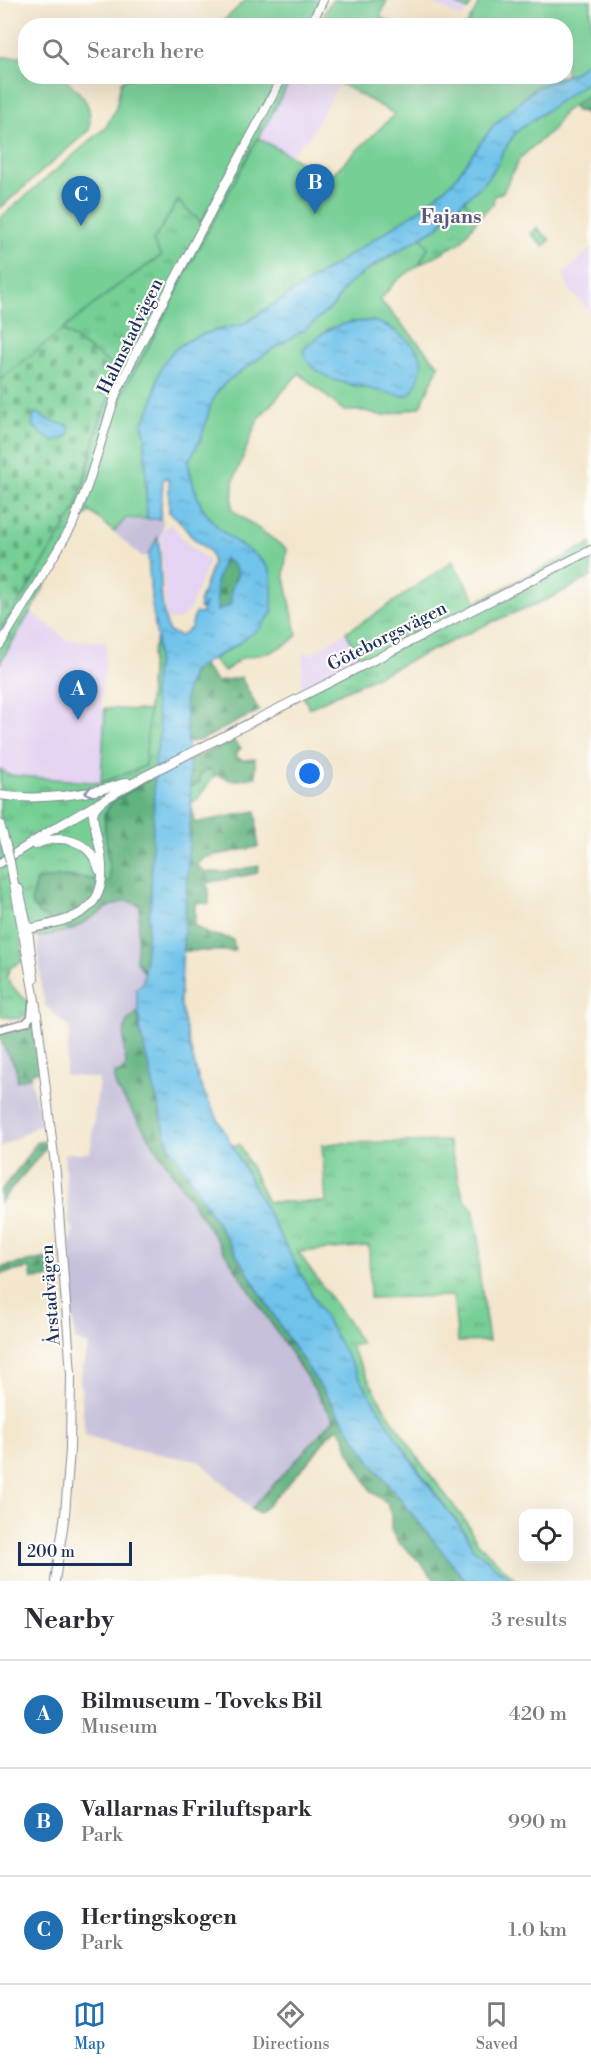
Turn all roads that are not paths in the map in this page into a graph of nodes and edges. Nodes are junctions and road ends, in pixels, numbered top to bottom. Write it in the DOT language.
graph roads {
  1 [pos="323,0"];
  2 [pos="314,18"];
  3 [pos="279,84"];
  4 [pos="591,550"];
  5 [pos="0,645"];
  6 [pos="147,775"];
  7 [pos="0,795"];
  8 [pos="15,796"];
  9 [pos="111,796"];
  10 [pos="0,802"];
  11 [pos="0,824"];
  12 [pos="19,851"];
  13 [pos="0,863"];
  14 [pos="101,884"];
  15 [pos="25,929"];
  16 [pos="30,981"];
  17 [pos="36,1006"];
  18 [pos="38,1021"];
  19 [pos="26,1022"];
  20 [pos="0,1029"];
  21 [pos="55,1581"];
  1 -- 2 [label="main road"];
  3 -- 5 [label="main road, Halmstadvägen"];
  4 -- 6 [label="main road, Göteborgsvägen"];
  6 -- 8 [label="main road, one-way"];
  6 -- 9 [label="main road"];
  7 -- 8 [label="main road"];
  8 -- 10 [label="main road"];
  9 -- 12 [label="main road"];
  9 -- 14 [label="main road"];
  11 -- 15 [label="main road, Årstadvägen, bridge"];
  12 -- 13 [label="main road"];
  12 -- 14 [label="main road"];
  14 -- 15 [label="main road"];
  15 -- 16 [label="main road, Årstadvägen"];
  15 -- 17 [label="main road, Årstadvägen"];
  16 -- 17 [label="main road, Årstadvägen"];
  16 -- 19 [label="street"];
  17 -- 18 [label="main road, Årstadvägen"];
  18 -- 19 [label="street"];
  18 -- 21 [label="main road, Årstadvägen"];
  19 -- 20 [label="street"];
}
